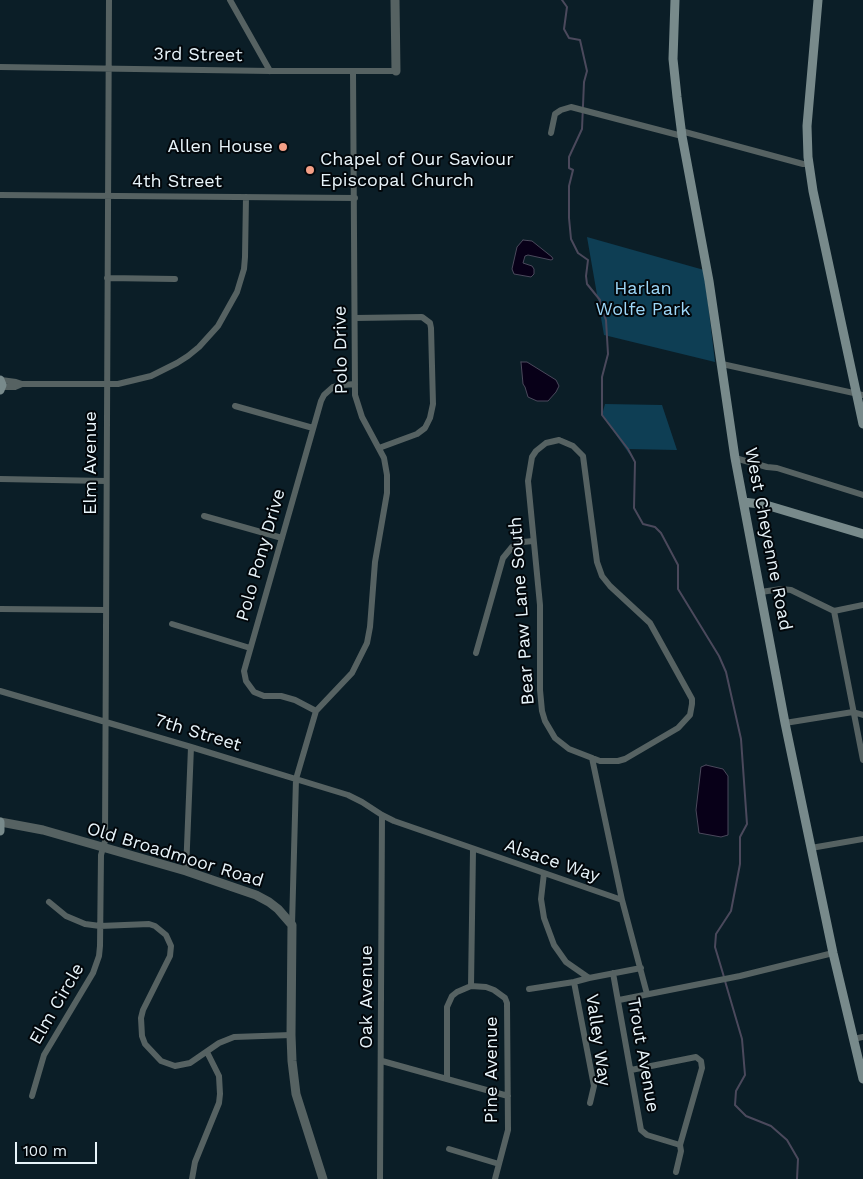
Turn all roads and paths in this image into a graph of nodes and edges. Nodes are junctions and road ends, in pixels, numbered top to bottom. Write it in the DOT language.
graph roads {
  1 [pos="109,0"];
  2 [pos="230,0"];
  3 [pos="395,0"];
  4 [pos="675,0"];
  5 [pos="818,0"];
  6 [pos="0,67"];
  7 [pos="108,69"];
  8 [pos="353,71"];
  9 [pos="396,71"];
  10 [pos="270,72"];
  11 [pos="551,133"];
  12 [pos="682,133"];
  13 [pos="809,164"];
  14 [pos="0,196"];
  15 [pos="107,196"];
  16 [pos="246,197"];
  17 [pos="355,198"];
  18 [pos="107,278"];
  19 [pos="175,279"];
  20 [pos="355,318"];
  21 [pos="722,364"];
  22 [pos="355,384"];
  23 [pos="106,385"];
  24 [pos="0,386"];
  25 [pos="860,394"];
  26 [pos="235,406"];
  27 [pos="863,424"];
  28 [pos="313,428"];
  29 [pos="379,448"];
  30 [pos="735,458"];
  31 [pos="0,479"];
  32 [pos="106,481"];
  33 [pos="863,495"];
  34 [pos="744,502"];
  35 [pos="204,516"];
  36 [pos="863,534"];
  37 [pos="282,538"];
  38 [pos="533,541"];
  39 [pos="761,592"];
  40 [pos="863,605"];
  41 [pos="0,609"];
  42 [pos="106,610"];
  43 [pos="834,611"];
  44 [pos="172,624"];
  45 [pos="250,648"];
  46 [pos="476,653"];
  47 [pos="0,691"];
  48 [pos="316,711"];
  49 [pos="853,712"];
  50 [pos="863,714"];
  51 [pos="105,722"];
  52 [pos="785,723"];
  53 [pos="190,746"];
  54 [pos="592,758"];
  55 [pos="863,760"];
  56 [pos="296,779"];
  57 [pos="382,815"];
  58 [pos="0,822"];
  59 [pos="22,827"];
  60 [pos="0,831"];
  61 [pos="863,839"];
  62 [pos="811,848"];
  63 [pos="103,849"];
  64 [pos="473,850"];
  65 [pos="186,872"];
  66 [pos="544,873"];
  67 [pos="622,900"];
  68 [pos="49,902"];
  69 [pos="292,925"];
  70 [pos="100,926"];
  71 [pos="833,953"];
  72 [pos="641,968"];
  73 [pos="613,973"];
  74 [pos="589,978"];
  75 [pos="574,982"];
  76 [pos="470,986"];
  77 [pos="529,989"];
  78 [pos="647,994"];
  79 [pos="618,1000"];
  80 [pos="291,1035"];
  81 [pos="863,1037"];
  82 [pos="853,1039"];
  83 [pos="206,1052"];
  84 [pos="382,1061"];
  85 [pos="631,1070"];
  86 [pos="447,1079"];
  87 [pos="863,1079"];
  88 [pos="32,1096"];
  89 [pos="508,1096"];
  90 [pos="590,1103"];
  91 [pos="680,1145"];
  92 [pos="449,1149"];
  93 [pos="499,1164"];
  94 [pos="676,1172"];
  95 [pos="192,1179"];
  96 [pos="322,1179"];
  97 [pos="380,1179"];
  98 [pos="495,1179"];
  1 -- 7 [label="street, Elm Avenue"];
  2 -- 10 [label="street"];
  3 -- 9 [label="street"];
  4 -- 12 [label="main road, West Cheyenne Road"];
  5 -- 13 [label="main road"];
  6 -- 7 [label="street, 3rd Street"];
  7 -- 10 [label="street, 3rd Street"];
  7 -- 15 [label="street, Elm Avenue"];
  8 -- 9 [label="street, 3rd Street"];
  8 -- 10 [label="street, 3rd Street"];
  8 -- 17 [label="street, Polo Drive"];
  11 -- 12 [label="street"];
  12 -- 13 [label="street"];
  12 -- 21 [label="main road, West Cheyenne Road"];
  13 -- 25 [label="main road"];
  14 -- 15 [label="street, 4th Street"];
  15 -- 16 [label="street, 4th Street"];
  15 -- 18 [label="street, Elm Avenue"];
  16 -- 17 [label="street, 4th Street"];
  16 -- 23 [label="street"];
  17 -- 20 [label="street, Polo Drive"];
  18 -- 19 [label="street"];
  18 -- 23 [label="street, Elm Avenue"];
  20 -- 22 [label="street, Polo Drive"];
  20 -- 29 [label="street"];
  21 -- 25 [label="street"];
  21 -- 30 [label="main road, West Cheyenne Road"];
  22 -- 28 [label="street, Polo Pony Drive"];
  22 -- 29 [label="street, Polo Drive"];
  23 -- 24 [label="street"];
  23 -- 32 [label="street, Elm Avenue"];
  25 -- 27 [label="main road"];
  26 -- 28 [label="street"];
  28 -- 37 [label="street, Polo Pony Drive"];
  29 -- 48 [label="street, Polo Drive"];
  30 -- 33 [label="street"];
  30 -- 34 [label="main road, West Cheyenne Road"];
  31 -- 32 [label="street"];
  32 -- 42 [label="street, Elm Avenue"];
  34 -- 36 [label="main road"];
  34 -- 39 [label="main road, West Cheyenne Road"];
  35 -- 37 [label="street"];
  37 -- 45 [label="street, Polo Pony Drive"];
  38 -- 46 [label="street"];
  38 -- 54 [label="street, Bear Paw Lane South"];
  38 -- 54 [label="street, Bear Paw Lane South"];
  39 -- 43 [label="street"];
  39 -- 52 [label="main road, West Cheyenne Road"];
  40 -- 43 [label="street"];
  41 -- 42 [label="street"];
  42 -- 51 [label="street, Elm Avenue"];
  43 -- 49 [label="street"];
  44 -- 45 [label="street"];
  45 -- 48 [label="street, Polo Pony Drive"];
  47 -- 51 [label="street, 7th Street"];
  48 -- 56 [label="street, Polo Drive"];
  49 -- 50 [label="street"];
  49 -- 52 [label="street"];
  49 -- 55 [label="street"];
  51 -- 53 [label="street, 7th Street"];
  51 -- 63 [label="street, Elm Avenue"];
  52 -- 62 [label="main road, West Cheyenne Road"];
  53 -- 56 [label="street, 7th Street"];
  53 -- 65 [label="street"];
  54 -- 67 [label="street"];
  56 -- 57 [label="street, 7th Street"];
  56 -- 69 [label="street, Polo Drive"];
  57 -- 64 [label="street, Alsace Way"];
  57 -- 84 [label="street, Oak Avenue"];
  58 -- 59 [label="street, Old Broadmoor Road"];
  58 -- 60 [label="main road"];
  59 -- 60 [label="street, Old Broadmoor Road"];
  59 -- 63 [label="street, Old Broadmoor Road"];
  61 -- 62 [label="street"];
  62 -- 71 [label="main road, West Cheyenne Road"];
  63 -- 65 [label="street, Old Broadmoor Road"];
  63 -- 70 [label="street, Elm Avenue"];
  64 -- 66 [label="street, Alsace Way"];
  64 -- 76 [label="street"];
  65 -- 69 [label="street, Old Broadmoor Road"];
  66 -- 67 [label="street, Alsace Way"];
  66 -- 74 [label="street"];
  67 -- 72 [label="street"];
  68 -- 70 [label="street"];
  69 -- 80 [label="street"];
  70 -- 83 [label="street"];
  70 -- 88 [label="street, Elm Circle"];
  71 -- 78 [label="street"];
  71 -- 82 [label="main road, West Cheyenne Road"];
  72 -- 73 [label="street"];
  72 -- 78 [label="street"];
  73 -- 74 [label="street"];
  73 -- 79 [label="street, Trout Avenue"];
  74 -- 75 [label="street"];
  75 -- 77 [label="street"];
  75 -- 90 [label="street, Valley Way"];
  76 -- 86 [label="street"];
  76 -- 89 [label="street, Pine Avenue"];
  78 -- 79 [label="street"];
  79 -- 85 [label="street, Trout Avenue"];
  80 -- 83 [label="street"];
  80 -- 96 [label="street"];
  81 -- 82 [label="street"];
  82 -- 87 [label="main road, West Cheyenne Road"];
  83 -- 95 [label="street"];
  84 -- 86 [label="street"];
  84 -- 97 [label="street, Oak Avenue"];
  85 -- 91 [label="street, Trout Avenue"];
  85 -- 91 [label="street"];
  86 -- 89 [label="street"];
  89 -- 93 [label="street, Pine Avenue"];
  91 -- 94 [label="street"];
  92 -- 93 [label="street"];
  93 -- 98 [label="street, Pine Avenue"];
}
